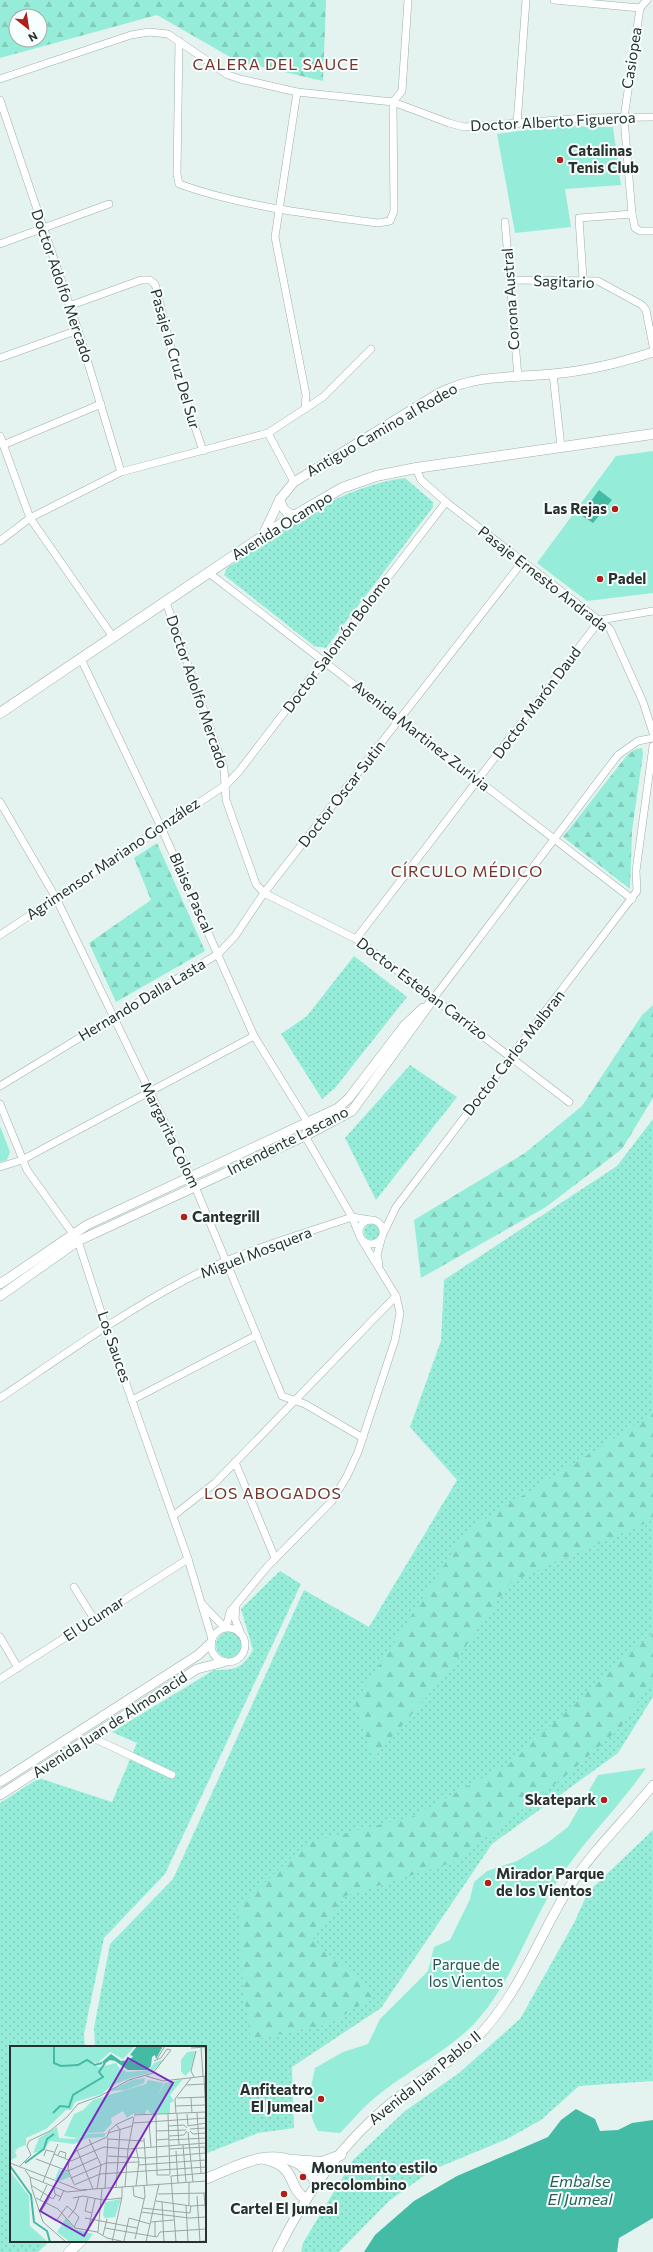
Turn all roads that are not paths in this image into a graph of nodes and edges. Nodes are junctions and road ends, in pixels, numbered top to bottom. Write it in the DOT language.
graph roads {
  1 [pos="408,0"];
  2 [pos="526,0"];
  3 [pos="554,0"];
  4 [pos="647,0"];
  5 [pos="640,8"];
  6 [pos="179,40"];
  7 [pos="0,80"];
  8 [pos="297,92"];
  9 [pos="0,100"];
  10 [pos="393,102"];
  11 [pos="653,117"];
  12 [pos="624,118"];
  13 [pos="517,124"];
  14 [pos="109,204"];
  15 [pos="278,209"];
  16 [pos="632,214"];
  17 [pos="506,222"];
  18 [pos="42,228"];
  19 [pos="653,231"];
  20 [pos="0,244"];
  21 [pos="583,279"];
  22 [pos="510,280"];
  23 [pos="69,306"];
  24 [pos="78,330"];
  25 [pos="653,346"];
  26 [pos="370,349"];
  27 [pos="653,352"];
  28 [pos="0,358"];
  29 [pos="553,374"];
  30 [pos="518,377"];
  31 [pos="101,404"];
  32 [pos="305,410"];
  33 [pos="268,433"];
  34 [pos="653,434"];
  35 [pos="0,436"];
  36 [pos="3,445"];
  37 [pos="561,447"];
  38 [pos="203,451"];
  39 [pos="416,468"];
  40 [pos="121,472"];
  41 [pos="294,482"];
  42 [pos="280,499"];
  43 [pos="446,502"];
  44 [pos="294,515"];
  45 [pos="30,518"];
  46 [pos="262,537"];
  47 [pos="0,541"];
  48 [pos="523,561"];
  49 [pos="209,573"];
  50 [pos="166,602"];
  51 [pos="653,611"];
  52 [pos="600,620"];
  53 [pos="113,637"];
  54 [pos="81,659"];
  55 [pos="324,662"];
  56 [pos="0,713"];
  57 [pos="400,720"];
  58 [pos="653,733"];
  59 [pos="653,738"];
  60 [pos="653,746"];
  61 [pos="478,780"];
  62 [pos="227,784"];
  63 [pos="0,802"];
  64 [pos="161,827"];
  65 [pos="554,839"];
  66 [pos="264,893"];
  67 [pos="56,898"];
  68 [pos="632,899"];
  69 [pos="0,935"];
  70 [pos="356,939"];
  71 [pos="218,954"];
  72 [pos="433,999"];
  73 [pos="112,1017"];
  74 [pos="254,1036"];
  75 [pos="511,1056"];
  76 [pos="0,1086"];
  77 [pos="149,1091"];
  78 [pos="569,1102"];
  79 [pos="0,1104"];
  80 [pos="308,1123"];
  81 [pos="305,1136"];
  82 [pos="22,1160"];
  83 [pos="0,1167"];
  84 [pos="191,1177"];
  85 [pos="195,1187"];
  86 [pos="396,1207"];
  87 [pos="352,1217"];
  88 [pos="374,1220"];
  89 [pos="358,1232"];
  90 [pos="73,1233"];
  91 [pos="383,1236"];
  92 [pos="78,1241"];
  93 [pos="364,1242"];
  94 [pos="226,1261"];
  95 [pos="379,1266"];
  96 [pos="0,1284"];
  97 [pos="0,1296"];
  98 [pos="396,1296"];
  99 [pos="106,1327"];
  100 [pos="257,1335"];
  101 [pos="0,1398"];
  102 [pos="132,1400"];
  103 [pos="294,1401"];
  104 [pos="362,1438"];
  105 [pos="235,1462"];
  106 [pos="173,1516"];
  107 [pos="275,1558"];
  108 [pos="188,1559"];
  109 [pos="74,1587"];
  110 [pos="202,1604"];
  111 [pos="236,1604"];
  112 [pos="94,1619"];
  113 [pos="225,1627"];
  114 [pos="241,1633"];
  115 [pos="0,1637"];
  116 [pos="211,1641"];
  117 [pos="224,1662"];
  118 [pos="18,1668"];
  119 [pos="0,1679"];
  120 [pos="91,1737"];
  121 [pos="172,1774"];
  122 [pos="0,1782"];
  123 [pos="653,1785"];
  124 [pos="0,1795"];
  125 [pos="340,2155"];
  126 [pos="260,2158"];
  127 [pos="292,2160"];
  128 [pos="206,2179"];
  129 [pos="316,2185"];
  130 [pos="306,2199"];
  131 [pos="80,2242"];
  132 [pos="69,2252"];
  133 [pos="278,2252"];
  1 -- 10 [label="street"];
  2 -- 13 [label="street"];
  3 -- 5 [label="street"];
  4 -- 5 [label="street, Casiopea"];
  5 -- 12 [label="street, Casiopea"];
  6 -- 7 [label="street, Doctor Alberto Figueroa"];
  6 -- 8 [label="street, Doctor Alberto Figueroa"];
  6 -- 15 [label="street"];
  8 -- 10 [label="street, Doctor Alberto Figueroa"];
  8 -- 15 [label="street"];
  9 -- 18 [label="street, Doctor Adolfo Mercado"];
  10 -- 13 [label="street, Doctor Alberto Figueroa"];
  10 -- 15 [label="street"];
  11 -- 12 [label="street, Doctor Alberto Figueroa"];
  12 -- 13 [label="street, Doctor Alberto Figueroa"];
  12 -- 16 [label="street, Casiopea"];
  14 -- 18 [label="street"];
  15 -- 32 [label="street"];
  16 -- 19 [label="street"];
  16 -- 21 [label="street"];
  17 -- 22 [label="street, Corona Austral"];
  18 -- 20 [label="street"];
  18 -- 23 [label="street, Doctor Adolfo Mercado"];
  21 -- 22 [label="street, Sagitario"];
  21 -- 25 [label="street, Sagitario"];
  22 -- 30 [label="street, Corona Austral"];
  23 -- 24 [label="street, Doctor Adolfo Mercado"];
  23 -- 38 [label="street, Pasaje la Cruz Del Sur"];
  24 -- 28 [label="street"];
  24 -- 31 [label="street, Doctor Adolfo Mercado"];
  26 -- 32 [label="street"];
  27 -- 29 [label="main road, Antiguo Camino al Rodeo"];
  29 -- 30 [label="main road, Antiguo Camino al Rodeo"];
  29 -- 37 [label="street"];
  30 -- 41 [label="main road, Antiguo Camino al Rodeo"];
  31 -- 36 [label="street"];
  31 -- 40 [label="street, Doctor Adolfo Mercado"];
  32 -- 33 [label="street"];
  33 -- 38 [label="street"];
  33 -- 41 [label="street"];
  34 -- 37 [label="main road, Avenida Ocampo"];
  35 -- 36 [label="street"];
  36 -- 45 [label="street"];
  37 -- 39 [label="main road, Avenida Ocampo"];
  38 -- 40 [label="street"];
  39 -- 43 [label="street, Pasaje Ernesto Andrada"];
  39 -- 44 [label="main road, Avenida Ocampo"];
  40 -- 45 [label="street"];
  41 -- 42 [label="main road, Antiguo Camino al Rodeo"];
  42 -- 44 [label="main road"];
  42 -- 46 [label="main road, Antiguo Camino al Rodeo"];
  43 -- 48 [label="street, Pasaje Ernesto Andrada"];
  43 -- 55 [label="street, Doctor Salomón Bolomo"];
  44 -- 46 [label="main road, Avenida Ocampo"];
  45 -- 47 [label="street"];
  45 -- 53 [label="street"];
  46 -- 49 [label="main road, Avenida Ocampo"];
  48 -- 52 [label="street, Pasaje Ernesto Andrada"];
  48 -- 57 [label="street, Doctor Oscar Sutin"];
  49 -- 50 [label="main road, Avenida Ocampo"];
  49 -- 55 [label="street, Avenida Martinez Zurivia"];
  50 -- 53 [label="main road, Avenida Ocampo"];
  50 -- 62 [label="street, Doctor Adolfo Mercado"];
  51 -- 52 [label="street"];
  52 -- 58 [label="street, Pasaje Ernesto Andrada"];
  52 -- 61 [label="street, Doctor Marón Daud"];
  53 -- 54 [label="main road, Avenida Ocampo"];
  54 -- 56 [label="main road, Avenida Ocampo"];
  54 -- 64 [label="street, Blaise Pascal"];
  55 -- 57 [label="street, Avenida Martinez Zurivia"];
  55 -- 62 [label="street, Doctor Salomón Bolomo"];
  57 -- 61 [label="street, Avenida Martinez Zurivia"];
  57 -- 66 [label="street, Doctor Oscar Sutin"];
  59 -- 65 [label="street"];
  60 -- 68 [label="street"];
  61 -- 65 [label="street, Avenida Martinez Zurivia"];
  61 -- 70 [label="street, Doctor Marón Daud"];
  62 -- 64 [label="street, Agrimensor Mariano González"];
  62 -- 66 [label="street, Doctor Adolfo Mercado"];
  63 -- 67 [label="street, Margarita Colom"];
  64 -- 67 [label="street, Agrimensor Mariano González"];
  64 -- 71 [label="street, Blaise Pascal"];
  65 -- 68 [label="street, Avenida Martinez Zurivia"];
  65 -- 72 [label="street"];
  66 -- 70 [label="street, Doctor Esteban Carrizo"];
  66 -- 71 [label="street, Hernando Dalla Lasta"];
  67 -- 69 [label="street, Agrimensor Mariano González"];
  67 -- 73 [label="street, Margarita Colom"];
  68 -- 75 [label="street, Doctor Carlos Malbran"];
  70 -- 72 [label="street, Doctor Esteban Carrizo"];
  71 -- 73 [label="street, Hernando Dalla Lasta"];
  71 -- 74 [label="street, Blaise Pascal"];
  72 -- 75 [label="street, Doctor Esteban Carrizo"];
  72 -- 80 [label="main road, Intendente Lascano"];
  72 -- 81 [label="main road, Intendente Lascano"];
  73 -- 76 [label="street, Hernando Dalla Lasta"];
  73 -- 77 [label="street, Margarita Colom"];
  74 -- 77 [label="street"];
  74 -- 80 [label="street, Blaise Pascal"];
  75 -- 78 [label="street, Doctor Esteban Carrizo"];
  75 -- 86 [label="street, Doctor Carlos Malbran"];
  77 -- 82 [label="street"];
  77 -- 84 [label="street, Margarita Colom"];
  79 -- 82 [label="street, Los Sauces"];
  80 -- 81 [label="street"];
  80 -- 84 [label="main road, Intendente Lascano"];
  81 -- 85 [label="main road, Intendente Lascano"];
  81 -- 87 [label="street"];
  82 -- 83 [label="street"];
  82 -- 90 [label="street, Los Sauces"];
  84 -- 85 [label="street, Margarita Colom"];
  84 -- 90 [label="main road, Intendente Lascano"];
  85 -- 92 [label="main road, Intendente Lascano"];
  85 -- 94 [label="street, Margarita Colom"];
  86 -- 88 [label="street, Doctor Carlos Malbran"];
  86 -- 91 [label="street, Doctor Carlos Malbran"];
  87 -- 88 [label="street"];
  87 -- 89 [label="street"];
  87 -- 94 [label="street, Miguel Mosquera"];
  88 -- 89 [label="street"];
  88 -- 91 [label="street"];
  89 -- 93 [label="street"];
  90 -- 92 [label="street, Los Sauces"];
  90 -- 96 [label="main road, Intendente Lascano"];
  91 -- 93 [label="street"];
  91 -- 95 [label="street"];
  92 -- 97 [label="main road, Intendente Lascano"];
  92 -- 99 [label="street, Los Sauces"];
  93 -- 95 [label="street"];
  94 -- 99 [label="street, Miguel Mosquera"];
  94 -- 100 [label="street, Margarita Colom"];
  95 -- 98 [label="street"];
  98 -- 103 [label="street"];
  98 -- 104 [label="street"];
  99 -- 101 [label="street, Miguel Mosquera"];
  99 -- 102 [label="street, Los Sauces"];
  100 -- 102 [label="street"];
  100 -- 103 [label="street, Margarita Colom"];
  102 -- 106 [label="street, Los Sauces"];
  103 -- 104 [label="street, Margarita Colom"];
  103 -- 105 [label="street"];
  104 -- 107 [label="street"];
  105 -- 106 [label="street"];
  105 -- 107 [label="street"];
  106 -- 108 [label="street, Los Sauces"];
  107 -- 111 [label="street"];
  108 -- 110 [label="street, Los Sauces"];
  108 -- 112 [label="street, El Ucumar"];
  109 -- 112 [label="street"];
  110 -- 113 [label="street, Los Sauces"];
  110 -- 116 [label="street, Los Sauces"];
  111 -- 113 [label="street"];
  111 -- 114 [label="street"];
  112 -- 118 [label="street, El Ucumar"];
  113 -- 114 [label="street"];
  113 -- 116 [label="street"];
  114 -- 117 [label="street"];
  115 -- 118 [label="street"];
  116 -- 117 [label="street"];
  116 -- 122 [label="main road"];
  117 -- 120 [label="main road, Avenida Juan de Almonacid"];
  118 -- 119 [label="street, El Ucumar"];
  120 -- 121 [label="street"];
  120 -- 124 [label="main road, Avenida Juan de Almonacid"];
  123 -- 125 [label="main road, Avenida Juan Pablo II"];
  125 -- 127 [label="main road"];
  125 -- 129 [label="main road, Avenida Juan Pablo II"];
  126 -- 127 [label="main road"];
  126 -- 128 [label="main road"];
  126 -- 130 [label="main road"];
  127 -- 129 [label="main road"];
  129 -- 130 [label="main road, Avenida Juan Pablo II"];
  130 -- 133 [label="main road, Avenida Juan Pablo II"];
  131 -- 132 [label="main road"];
}
